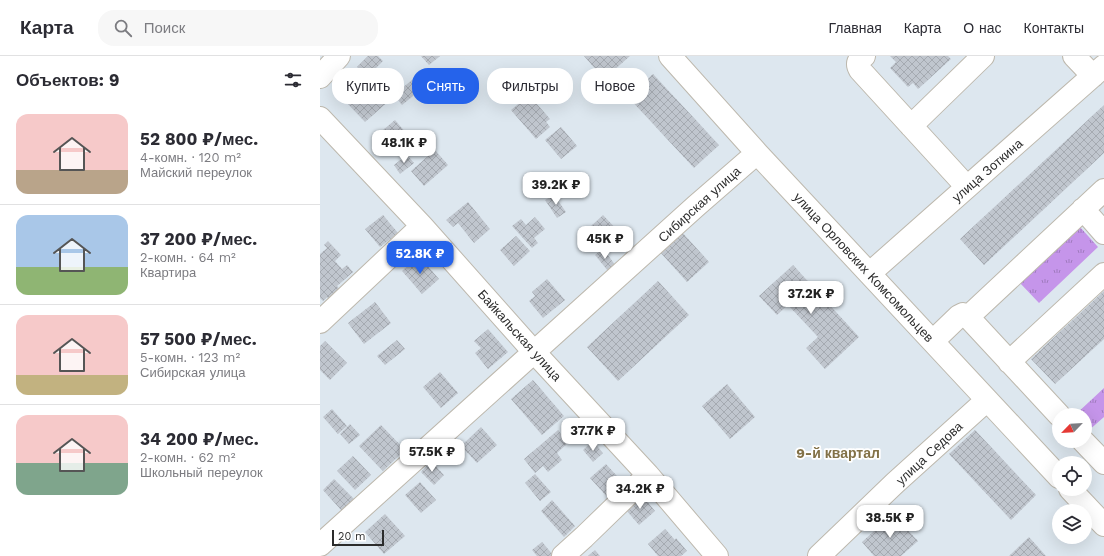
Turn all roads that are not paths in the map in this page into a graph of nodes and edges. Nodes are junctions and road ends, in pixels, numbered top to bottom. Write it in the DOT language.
graph roads {
  1 [pos="338,56"];
  2 [pos="670,56"];
  3 [pos="864,56"];
  4 [pos="983,56"];
  5 [pos="1074,56"];
  6 [pos="1098,71"];
  7 [pos="320,77"];
  8 [pos="320,118"];
  9 [pos="911,126"];
  10 [pos="757,153"];
  11 [pos="967,187"];
  12 [pos="1104,190"];
  13 [pos="1083,210"];
  14 [pos="422,226"];
  15 [pos="1104,233"];
  16 [pos="870,273"];
  17 [pos="1104,274"];
  18 [pos="968,316"];
  19 [pos="320,322"];
  20 [pos="933,341"];
  21 [pos="534,352"];
  22 [pos="1009,362"];
  23 [pos="987,400"];
  24 [pos="1052,408"];
  25 [pos="1090,448"];
  26 [pos="1103,460"];
  27 [pos="1052,470"];
  28 [pos="648,475"];
  29 [pos="1076,496"];
  30 [pos="1104,526"];
  31 [pos="320,545"];
  32 [pos="563,556"];
  33 [pos="716,556"];
  34 [pos="819,556"];
  1 -- 7 [label="street"];
  2 -- 10 [label="street, улица Орловских Комсомольцев"];
  3 -- 9 [label="street"];
  4 -- 9 [label="street"];
  5 -- 6 [label="street"];
  6 -- 11 [label="street, улица Зоткина"];
  8 -- 14 [label="street, Байкальская улица"];
  9 -- 11 [label="street"];
  10 -- 16 [label="street, улица Орловских Комсомольцев"];
  10 -- 21 [label="street, Сибирская улица"];
  11 -- 16 [label="street, улица Зоткина"];
  12 -- 13 [label="street"];
  13 -- 15 [label="street"];
  13 -- 18 [label="street"];
  14 -- 19 [label="street"];
  14 -- 21 [label="street, Байкальская улица"];
  16 -- 20 [label="street, улица Орловских Комсомольцев"];
  17 -- 22 [label="street"];
  18 -- 20 [label="street"];
  18 -- 22 [label="street"];
  20 -- 23 [label="street, улица Орловских Комсомольцев"];
  21 -- 28 [label="street, Байкальская улица"];
  21 -- 31 [label="street, Сибирская улица"];
  22 -- 24 [label="street"];
  23 -- 27 [label="street, улица Орловских Комсомольцев"];
  23 -- 34 [label="street, улица Седова"];
  25 -- 26 [label="street"];
  28 -- 32 [label="street"];
  28 -- 33 [label="street, Байкальская улица"];
  29 -- 30 [label="street"];
}
